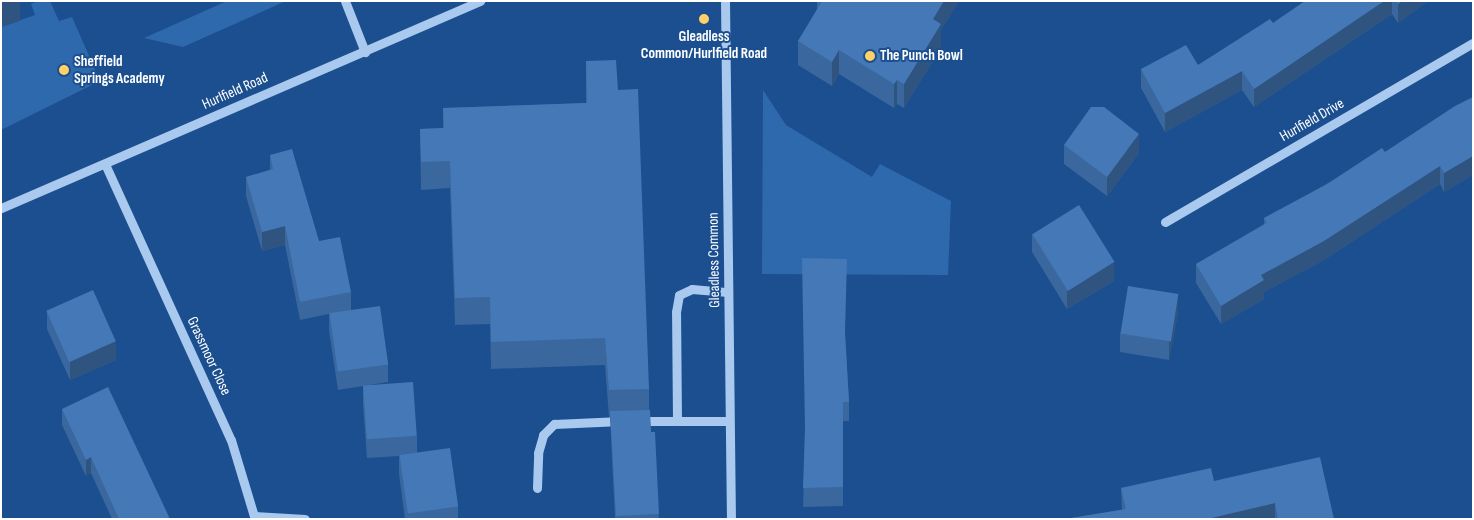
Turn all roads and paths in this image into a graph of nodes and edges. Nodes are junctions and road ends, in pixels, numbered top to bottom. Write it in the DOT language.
graph roads {
  1 [pos="345,1"];
  2 [pos="480,1"];
  3 [pos="725,1"];
  4 [pos="1473,43"];
  5 [pos="365,52"];
  6 [pos="104,164"];
  7 [pos="1,208"];
  8 [pos="1165,222"];
  9 [pos="728,292"];
  10 [pos="677,421"];
  11 [pos="729,421"];
  12 [pos="537,488"];
  13 [pos="305,519"];
  14 [pos="731,519"];
  1 -- 5 [label="street"];
  2 -- 5 [label="street, Hurlfield Road"];
  3 -- 9 [label="street, Gleadless Common"];
  4 -- 8 [label="street, Hurlfield Drive"];
  5 -- 6 [label="street, Hurlfield Road"];
  6 -- 7 [label="street, Hurlfield Road"];
  6 -- 13 [label="street, Grassmoor Close"];
  9 -- 10 [label="street"];
  9 -- 11 [label="street, Gleadless Common"];
  10 -- 11 [label="street"];
  10 -- 12 [label="street"];
  11 -- 14 [label="street, Gleadless Common"];
}
